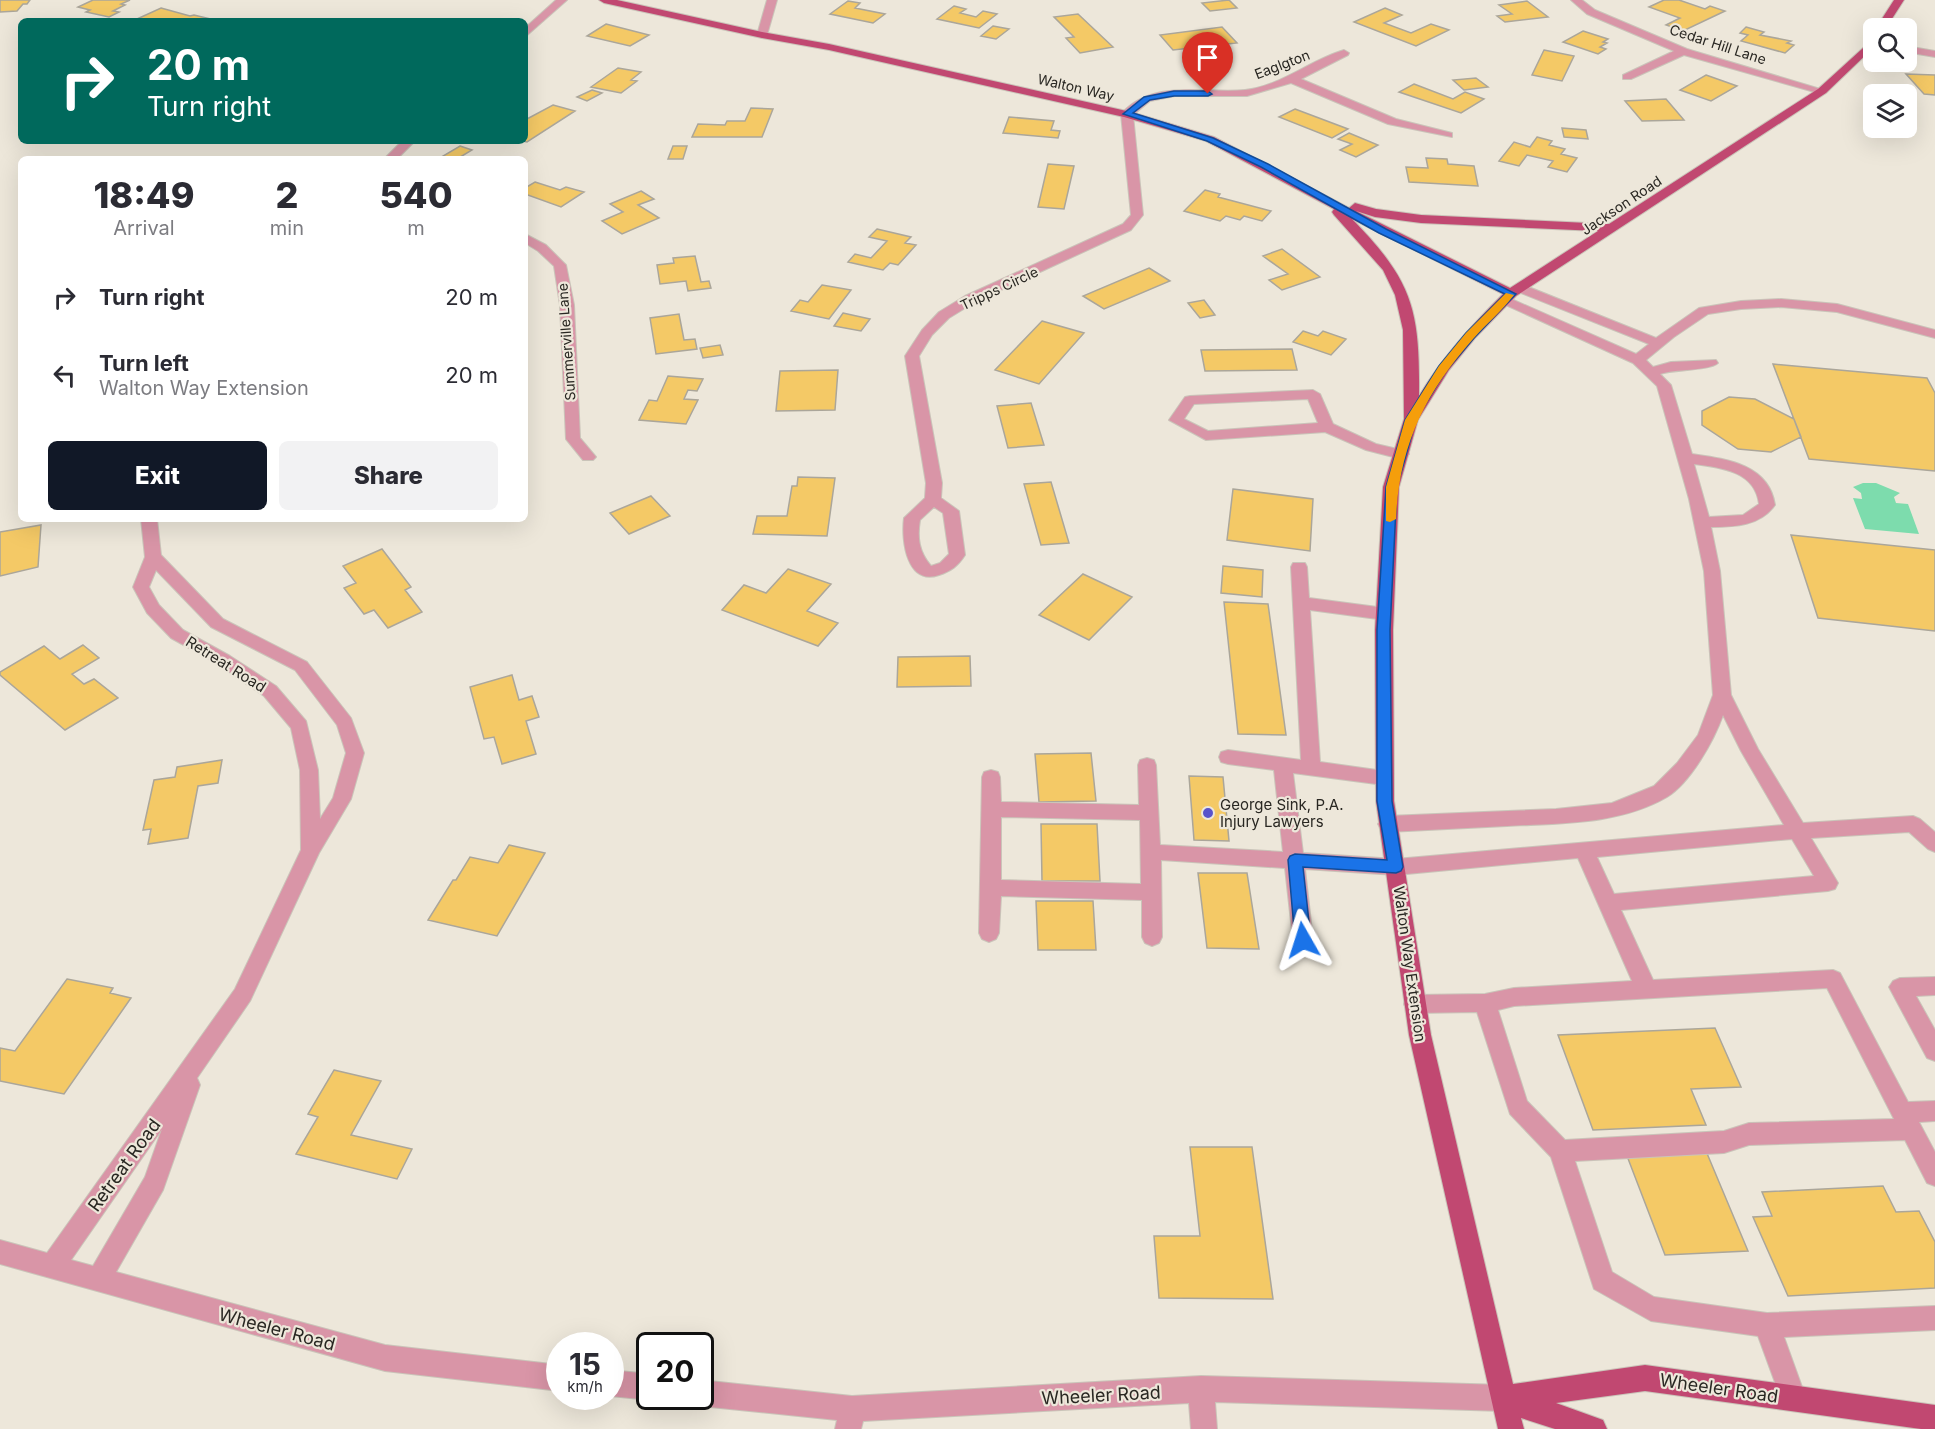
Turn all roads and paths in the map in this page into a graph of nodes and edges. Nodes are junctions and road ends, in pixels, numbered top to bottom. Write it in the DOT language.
graph roads {
  1 [pos="562,0"];
  2 [pos="604,0"];
  3 [pos="772,0"];
  4 [pos="1576,0"];
  5 [pos="1899,0"];
  6 [pos="1887,18"];
  7 [pos="528,31"];
  8 [pos="762,35"];
  9 [pos="1683,51"];
  10 [pos="1863,52"];
  11 [pos="1917,52"];
  12 [pos="1344,53"];
  13 [pos="1935,54"];
  14 [pos="1628,77"];
  15 [pos="1292,79"];
  16 [pos="1822,91"];
  17 [pos="1127,114"];
  18 [pos="1448,135"];
  19 [pos="406,144"];
  20 [pos="393,156"];
  21 [pos="1324,198"];
  22 [pos="1613,228"];
  23 [pos="528,240"];
  24 [pos="1512,294"];
  25 [pos="1935,334"];
  26 [pos="1658,343"];
  27 [pos="1711,363"];
  28 [pos="1644,366"];
  29 [pos="1411,420"];
  30 [pos="1327,427"];
  31 [pos="1401,454"];
  32 [pos="588,457"];
  33 [pos="1685,458"];
  34 [pos="933,500"];
  35 [pos="149,522"];
  36 [pos="1701,522"];
  37 [pos="153,557"];
  38 [pos="1299,567"];
  39 [pos="1301,603"];
  40 [pos="1385,614"];
  41 [pos="1722,694"];
  42 [pos="1227,758"];
  43 [pos="1147,765"];
  44 [pos="1283,765"];
  45 [pos="1311,768"];
  46 [pos="991,777"];
  47 [pos="1384,778"];
  48 [pos="992,809"];
  49 [pos="1149,813"];
  50 [pos="1388,824"];
  51 [pos="1798,831"];
  52 [pos="1935,844"];
  53 [pos="311,850"];
  54 [pos="1584,850"];
  55 [pos="1151,852"];
  56 [pos="1295,860"];
  57 [pos="1396,867"];
  58 [pos="991,888"];
  59 [pos="1151,892"];
  60 [pos="1608,903"];
  61 [pos="989,933"];
  62 [pos="1152,937"];
  63 [pos="1303,940"];
  64 [pos="1935,986"];
  65 [pos="1646,988"];
  66 [pos="1485,1003"];
  67 [pos="1415,1004"];
  68 [pos="1935,1051"];
  69 [pos="197,1064"];
  70 [pos="1935,1111"];
  71 [pos="1907,1121"];
  72 [pos="1560,1151"];
  73 [pos="1935,1175"];
  74 [pos="0,1252"];
  75 [pos="52,1267"];
  76 [pos="98,1280"];
  77 [pos="1935,1318"];
  78 [pos="1767,1325"];
  79 [pos="546,1375"];
  80 [pos="1201,1389"];
  81 [pos="714,1395"];
  82 [pos="1503,1398"];
  83 [pos="1793,1398"];
  84 [pos="1935,1418"];
  85 [pos="850,1419"];
  86 [pos="1204,1429"];
  87 [pos="1511,1429"];
  88 [pos="1594,1429"];
  1 -- 7 [label="street"];
  2 -- 8 [label="main road, Walton Way"];
  3 -- 8 [label="street"];
  4 -- 9 [label="street, Cedar Hill Lane"];
  5 -- 6 [label="main road"];
  8 -- 17 [label="main road, Walton Way"];
  9 -- 14 [label="street"];
  9 -- 16 [label="street, Cedar Hill Lane"];
  10 -- 16 [label="main road, Jackson Road"];
  11 -- 13 [label="street"];
  12 -- 15 [label="street, Eaglgton"];
  15 -- 17 [label="street, Eaglgton"];
  15 -- 18 [label="street"];
  16 -- 22 [label="main road, Jackson Road"];
  17 -- 21 [label="main road, Walton Way"];
  17 -- 34 [label="street, Tripps Circle"];
  19 -- 20 [label="street"];
  21 -- 22 [label="main road"];
  21 -- 24 [label="main road, Walton Way"];
  21 -- 29 [label="main road"];
  22 -- 24 [label="main road, Jackson Road"];
  23 -- 32 [label="street, Summerville Lane"];
  24 -- 26 [label="street"];
  24 -- 28 [label="street"];
  24 -- 29 [label="main road, Jackson Road"];
  25 -- 26 [label="street"];
  26 -- 28 [label="street"];
  27 -- 28 [label="street"];
  28 -- 33 [label="street"];
  29 -- 31 [label="main road, Walton Way Extension"];
  30 -- 30 [label="street"];
  30 -- 31 [label="street"];
  31 -- 40 [label="main road, Walton Way Extension"];
  33 -- 36 [label="street"];
  33 -- 36 [label="street"];
  34 -- 34 [label="street"];
  35 -- 37 [label="street, Retreat Road"];
  36 -- 41 [label="street"];
  37 -- 53 [label="street, Retreat Road"];
  37 -- 53 [label="street, Retreat Road"];
  38 -- 39 [label="street"];
  39 -- 40 [label="street"];
  39 -- 45 [label="street"];
  40 -- 47 [label="main road, Walton Way Extension"];
  41 -- 50 [label="street"];
  41 -- 51 [label="street"];
  42 -- 44 [label="street"];
  43 -- 49 [label="street"];
  44 -- 45 [label="street"];
  44 -- 56 [label="street"];
  45 -- 47 [label="street"];
  46 -- 48 [label="street"];
  47 -- 50 [label="main road, Walton Way Extension"];
  48 -- 49 [label="street"];
  48 -- 58 [label="street"];
  49 -- 55 [label="street"];
  50 -- 57 [label="main road, Walton Way Extension"];
  51 -- 52 [label="street"];
  51 -- 54 [label="street"];
  51 -- 60 [label="street"];
  53 -- 69 [label="street, Retreat Road"];
  54 -- 57 [label="street"];
  54 -- 60 [label="street"];
  55 -- 56 [label="street"];
  55 -- 59 [label="street"];
  56 -- 57 [label="street"];
  56 -- 63 [label="street"];
  57 -- 67 [label="main road, Walton Way Extension"];
  58 -- 59 [label="street"];
  58 -- 61 [label="street"];
  59 -- 62 [label="street"];
  60 -- 65 [label="street"];
  64 -- 68 [label="street"];
  65 -- 66 [label="street"];
  65 -- 71 [label="street"];
  66 -- 67 [label="street"];
  66 -- 72 [label="street"];
  67 -- 82 [label="main road, Walton Way Extension"];
  69 -- 75 [label="street, Retreat Road"];
  69 -- 76 [label="street, Retreat Road"];
  70 -- 71 [label="street"];
  71 -- 72 [label="street"];
  71 -- 73 [label="street"];
  72 -- 78 [label="street"];
  74 -- 75 [label="street, Wheeler Road"];
  75 -- 76 [label="street, Wheeler Road"];
  76 -- 79 [label="street, Wheeler Road"];
  77 -- 78 [label="street"];
  78 -- 83 [label="street"];
  80 -- 82 [label="street, Wheeler Road"];
  80 -- 85 [label="street, Wheeler Road"];
  80 -- 86 [label="street"];
  81 -- 85 [label="street, Wheeler Road"];
  82 -- 83 [label="main road, Wheeler Road"];
  82 -- 87 [label="main road, Walton Way Extension"];
  82 -- 88 [label="main road, Wheeler Road"];
  83 -- 84 [label="main road, Wheeler Road"];
}
